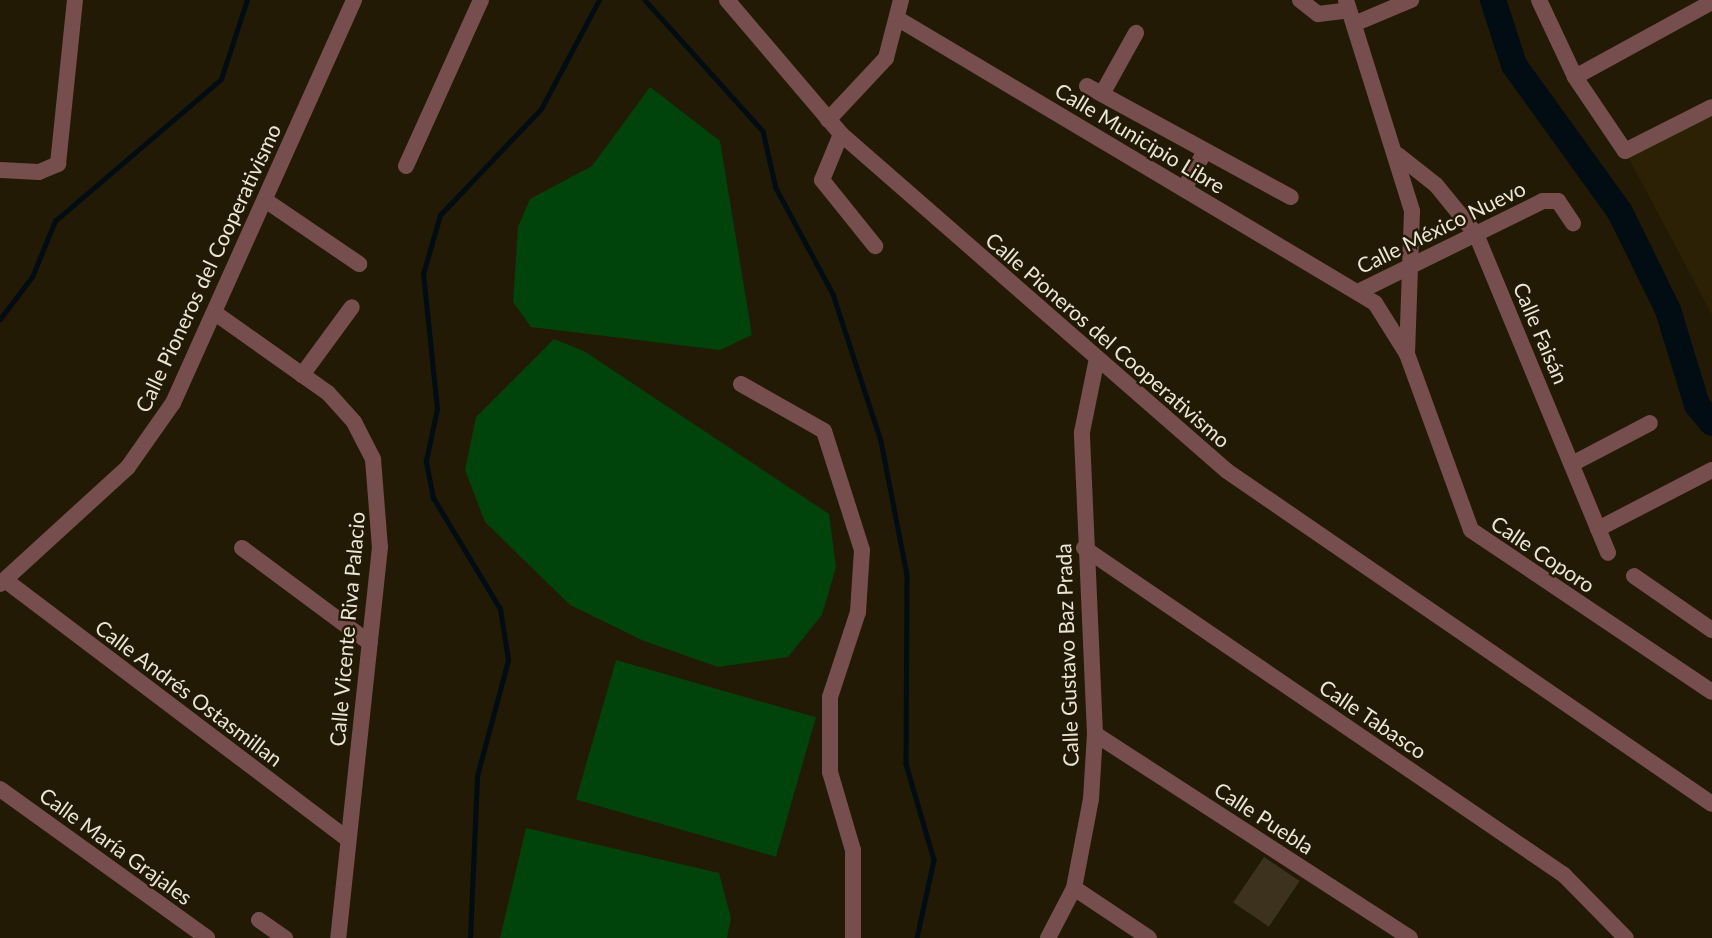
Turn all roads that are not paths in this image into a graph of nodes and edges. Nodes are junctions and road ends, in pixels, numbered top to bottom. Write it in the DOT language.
graph roads {
  1 [pos="75,0"];
  2 [pos="354,0"];
  3 [pos="481,0"];
  4 [pos="727,0"];
  5 [pos="901,0"];
  6 [pos="1300,0"];
  7 [pos="1411,0"];
  8 [pos="1539,0"];
  9 [pos="1712,2"];
  10 [pos="1350,11"];
  11 [pos="900,20"];
  12 [pos="1136,33"];
  13 [pos="1575,77"];
  14 [pos="1087,86"];
  15 [pos="1102,94"];
  16 [pos="1712,107"];
  17 [pos="828,120"];
  18 [pos="841,134"];
  19 [pos="1205,151"];
  20 [pos="1398,155"];
  21 [pos="407,166"];
  22 [pos="0,170"];
  23 [pos="1184,189"];
  24 [pos="1291,197"];
  25 [pos="265,200"];
  26 [pos="1573,223"];
  27 [pos="1476,234"];
  28 [pos="875,246"];
  29 [pos="359,264"];
  30 [pos="1410,267"];
  31 [pos="1358,292"];
  32 [pos="352,307"];
  33 [pos="215,313"];
  34 [pos="1407,354"];
  35 [pos="1096,363"];
  36 [pos="302,375"];
  37 [pos="741,383"];
  38 [pos="1650,423"];
  39 [pos="1572,464"];
  40 [pos="1712,470"];
  41 [pos="1598,529"];
  42 [pos="242,548"];
  43 [pos="1084,548"];
  44 [pos="1608,553"];
  45 [pos="1634,576"];
  46 [pos="2,582"];
  47 [pos="1712,630"];
  48 [pos="370,643"];
  49 [pos="1712,692"];
  50 [pos="1095,734"];
  51 [pos="0,789"];
  52 [pos="1712,804"];
  53 [pos="348,839"];
  54 [pos="1074,888"];
  55 [pos="259,920"];
  56 [pos="207,938"];
  57 [pos="285,938"];
  58 [pos="338,938"];
  59 [pos="853,938"];
  60 [pos="1048,938"];
  61 [pos="1149,938"];
  62 [pos="1410,938"];
  63 [pos="1626,938"];
  1 -- 22 [label="street"];
  2 -- 25 [label="street, Calle Pioneros del Cooperativismo"];
  3 -- 21 [label="street"];
  4 -- 17 [label="street, Calle Pioneros del Cooperativismo"];
  5 -- 11 [label="street"];
  6 -- 10 [label="street"];
  7 -- 10 [label="street"];
  8 -- 13 [label="street"];
  9 -- 13 [label="street"];
  10 -- 20 [label="street, Calle Coporo"];
  11 -- 17 [label="street"];
  11 -- 23 [label="street, Calle Municipio Libre"];
  12 -- 15 [label="street"];
  13 -- 16 [label="street"];
  14 -- 15 [label="street"];
  15 -- 19 [label="street"];
  17 -- 18 [label="street, Calle Pioneros del Cooperativismo"];
  18 -- 28 [label="street"];
  18 -- 35 [label="street, Calle Pioneros del Cooperativismo"];
  19 -- 23 [label="street"];
  19 -- 24 [label="street"];
  20 -- 27 [label="street, Calle Faisán"];
  20 -- 30 [label="street, Calle Coporo"];
  23 -- 31 [label="street, Calle Municipio Libre"];
  25 -- 29 [label="street"];
  25 -- 33 [label="street, Calle Pioneros del Cooperativismo"];
  26 -- 27 [label="street, Calle México Nuevo"];
  27 -- 30 [label="street, Calle México Nuevo"];
  27 -- 39 [label="street, Calle Faisán"];
  30 -- 31 [label="street, Calle México Nuevo"];
  30 -- 34 [label="street, Calle Coporo"];
  31 -- 34 [label="street, Calle Coporo"];
  32 -- 36 [label="street"];
  33 -- 36 [label="street, Calle Vicente Riva Palacio"];
  33 -- 46 [label="street, Calle Pioneros del Cooperativismo"];
  34 -- 49 [label="street, Calle Coporo"];
  35 -- 43 [label="street, Calle Gustavo Baz Prada"];
  35 -- 52 [label="street, Calle Pioneros del Cooperativismo"];
  36 -- 48 [label="street, Calle Vicente Riva Palacio"];
  37 -- 59 [label="street"];
  38 -- 39 [label="street"];
  39 -- 41 [label="street, Calle Faisán"];
  40 -- 41 [label="street"];
  41 -- 44 [label="street, Calle Faisán"];
  42 -- 48 [label="street"];
  43 -- 50 [label="street, Calle Gustavo Baz Prada"];
  43 -- 63 [label="street, Calle Tabasco"];
  45 -- 47 [label="street"];
  46 -- 53 [label="street, Calle Andrés Ostasmillan"];
  48 -- 53 [label="street, Calle Vicente Riva Palacio"];
  50 -- 54 [label="street, Calle Gustavo Baz Prada"];
  50 -- 62 [label="street, Calle Puebla"];
  51 -- 56 [label="street, Calle María Grajales"];
  53 -- 58 [label="street, Calle Vicente Riva Palacio"];
  54 -- 60 [label="street, Calle Gustavo Baz Prada"];
  54 -- 61 [label="street"];
  55 -- 57 [label="street"];
}
